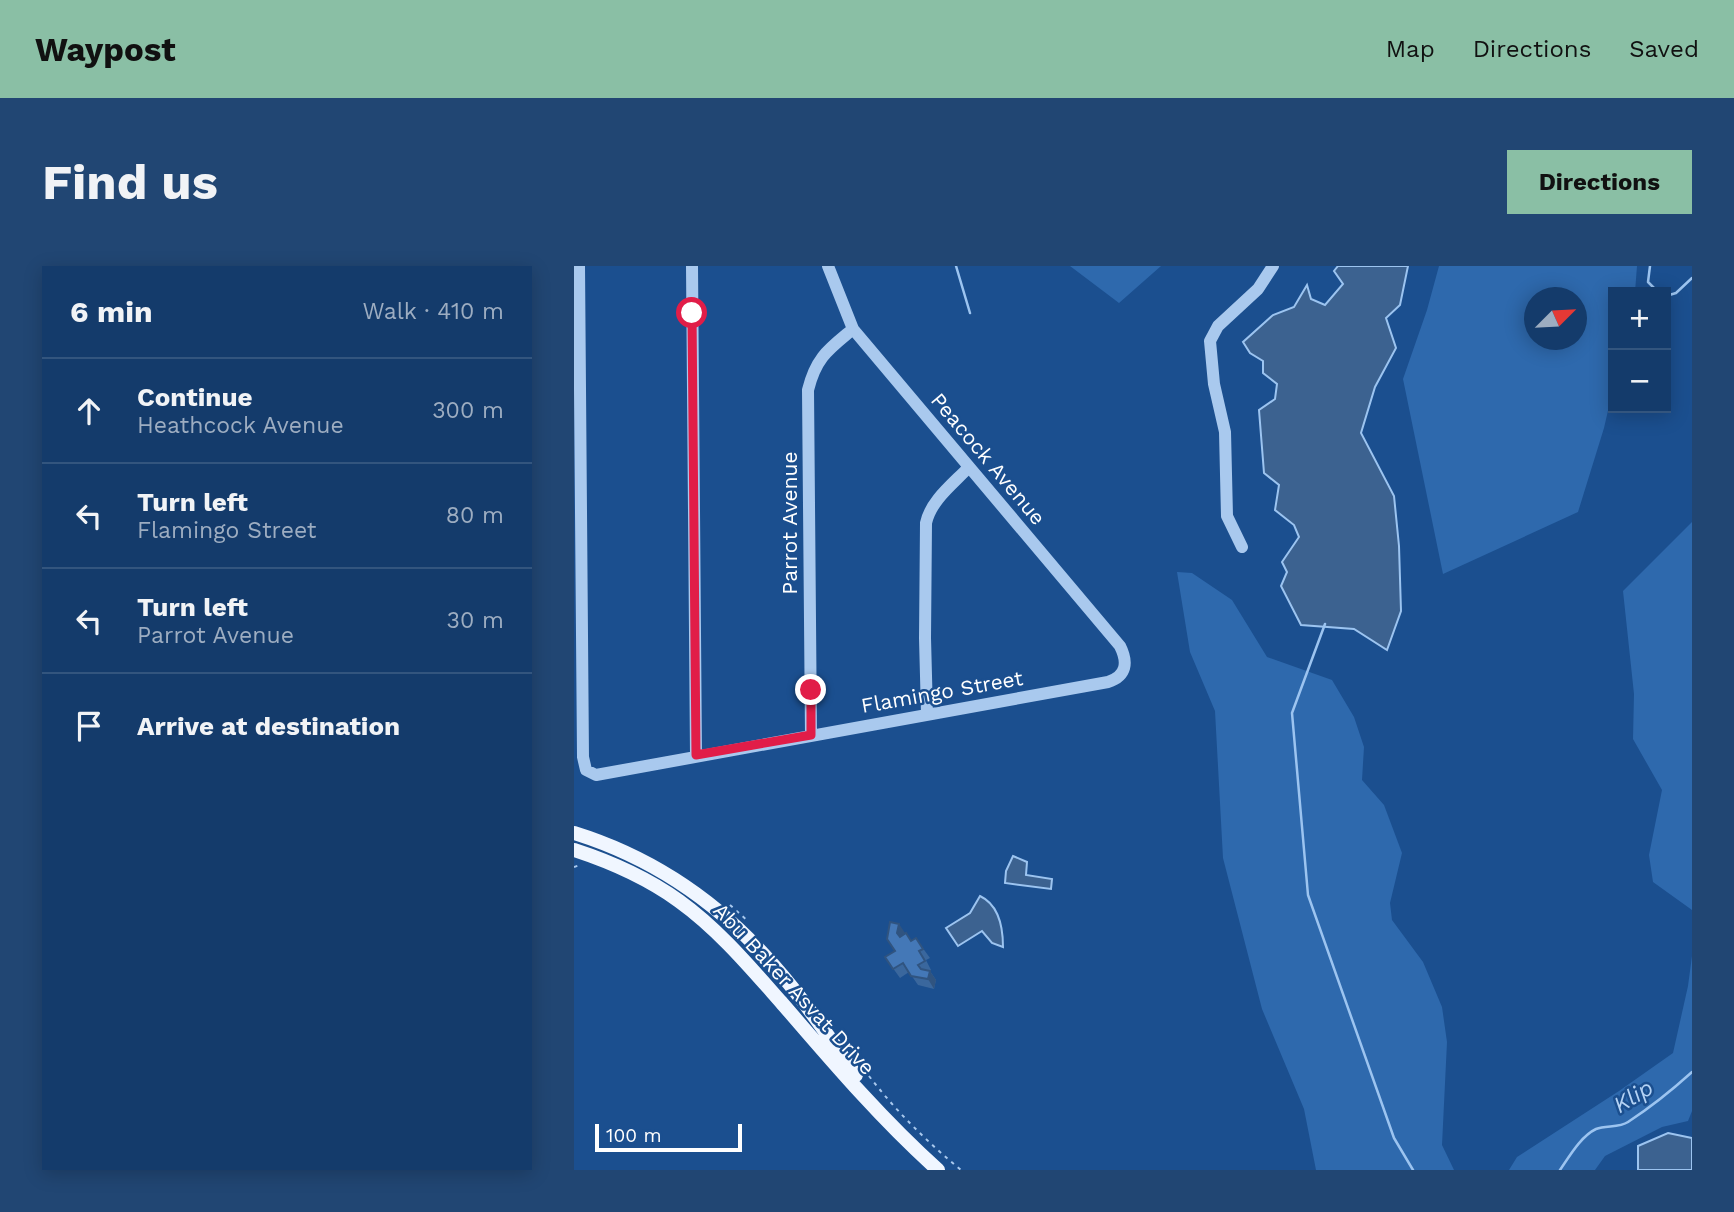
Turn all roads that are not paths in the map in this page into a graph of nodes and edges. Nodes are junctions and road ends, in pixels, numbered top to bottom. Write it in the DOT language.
graph roads {
  1 [pos="579,266"];
  2 [pos="692,266"];
  3 [pos="828,266"];
  4 [pos="1273,266"];
  5 [pos="853,329"];
  6 [pos="969,467"];
  7 [pos="1242,547"];
  8 [pos="578,656"];
  9 [pos="1125,670"];
  10 [pos="926,714"];
  11 [pos="811,735"];
  12 [pos="696,755"];
  13 [pos="577,832"];
  14 [pos="574,850"];
  15 [pos="603,859"];
  16 [pos="578,864"];
  17 [pos="899,1132"];
  18 [pos="938,1170"];
  1 -- 8 [label="street"];
  2 -- 12 [label="street"];
  3 -- 5 [label="street, Peacock Avenue"];
  4 -- 7 [label="street"];
  5 -- 6 [label="street, Peacock Avenue"];
  5 -- 11 [label="street, Parrot Avenue"];
  6 -- 9 [label="street, Peacock Avenue"];
  6 -- 10 [label="street"];
  8 -- 12 [label="street, Flamingo Street"];
  9 -- 10 [label="street, Flamingo Street"];
  10 -- 11 [label="street, Flamingo Street"];
  11 -- 12 [label="street, Flamingo Street"];
  13 -- 17 [label="main road, Abu Baker Asvat Drive"];
  14 -- 15 [label="main road, Abu Baker Asvat Drive"];
  15 -- 16 [label="main road"];
  15 -- 17 [label="main road, Abu Baker Asvat Drive"];
  17 -- 18 [label="main road, Abu Baker Asvat Drive"];
}
